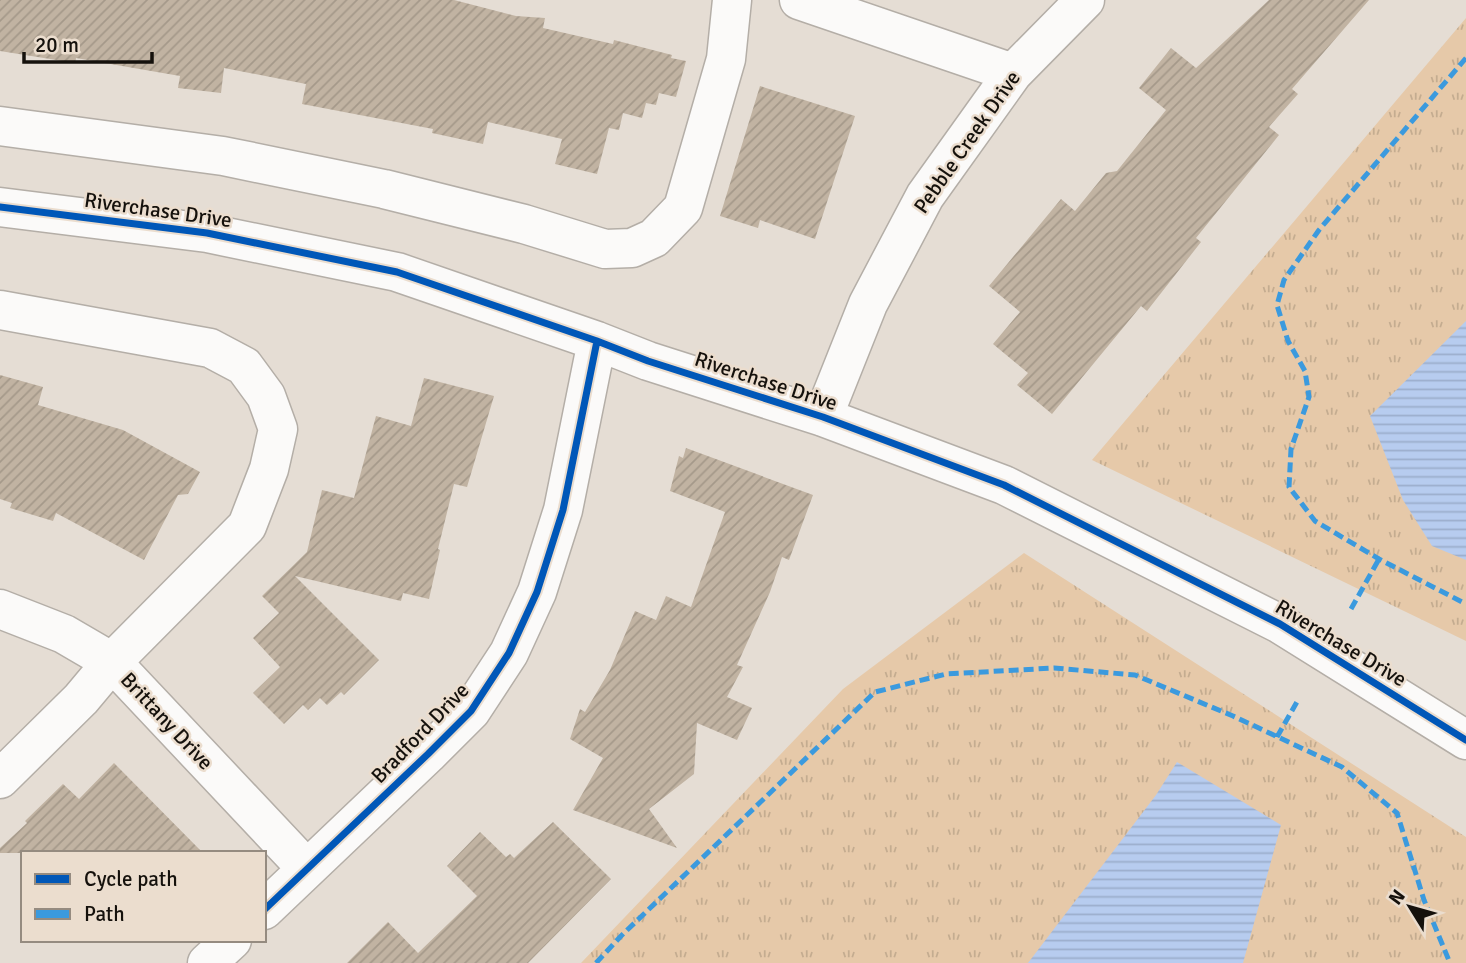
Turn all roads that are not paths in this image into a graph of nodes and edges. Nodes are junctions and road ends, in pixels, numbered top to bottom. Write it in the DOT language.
graph roads {
  1 [pos="732,0"];
  2 [pos="799,0"];
  3 [pos="1085,0"];
  4 [pos="1013,73"];
  5 [pos="0,126"];
  6 [pos="0,206"];
  7 [pos="0,310"];
  8 [pos="597,341"];
  9 [pos="823,417"];
  10 [pos="0,609"];
  11 [pos="112,662"];
  12 [pos="1466,740"];
  13 [pos="0,779"];
  14 [pos="307,869"];
  15 [pos="266,907"];
  16 [pos="230,942"];
  17 [pos="208,963"];
  1 -- 5 [label="street"];
  2 -- 4 [label="street"];
  3 -- 4 [label="street, Pebble Creek Drive"];
  4 -- 9 [label="street, Pebble Creek Drive"];
  6 -- 8 [label="street, Riverchase Drive"];
  7 -- 11 [label="street"];
  8 -- 9 [label="street, Riverchase Drive"];
  8 -- 14 [label="street, Bradford Drive"];
  9 -- 12 [label="street, Riverchase Drive"];
  10 -- 11 [label="street, Brittany Drive"];
  11 -- 13 [label="street"];
  11 -- 14 [label="street, Brittany Drive"];
  14 -- 15 [label="street, Bradford Drive"];
  16 -- 17 [label="street"];
}
